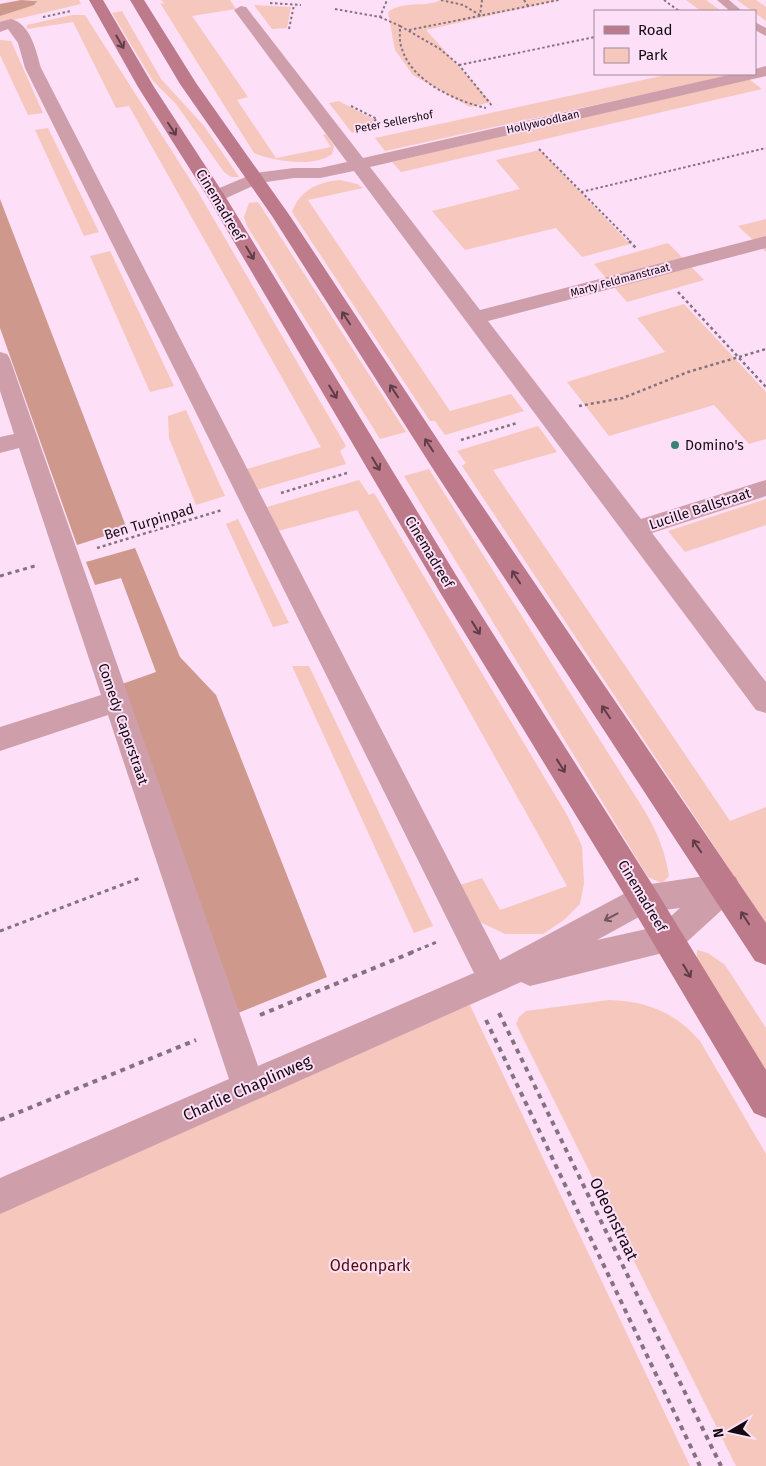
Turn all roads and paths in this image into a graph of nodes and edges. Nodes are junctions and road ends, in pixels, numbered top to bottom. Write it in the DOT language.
graph roads {
  1 [pos="96,0"];
  2 [pos="137,0"];
  3 [pos="387,0"];
  4 [pos="441,0"];
  5 [pos="482,0"];
  6 [pos="524,0"];
  7 [pos="559,0"];
  8 [pos="664,0"];
  9 [pos="722,0"];
  10 [pos="266,3"];
  11 [pos="301,5"];
  12 [pos="528,6"];
  13 [pos="335,8"];
  14 [pos="241,10"];
  15 [pos="678,10"];
  16 [pos="736,10"];
  17 [pos="480,15"];
  18 [pos="380,17"];
  19 [pos="5,26"];
  20 [pos="400,26"];
  21 [pos="409,30"];
  22 [pos="594,37"];
  23 [pos="458,65"];
  24 [pos="748,75"];
  25 [pos="349,105"];
  26 [pos="496,109"];
  27 [pos="486,111"];
  28 [pos="517,127"];
  29 [pos="362,130"];
  30 [pos="766,148"];
  31 [pos="357,165"];
  32 [pos="260,186"];
  33 [pos="580,193"];
  34 [pos="216,196"];
  35 [pos="766,242"];
  36 [pos="658,270"];
  37 [pos="474,318"];
  38 [pos="766,349"];
  39 [pos="738,357"];
  40 [pos="0,359"];
  41 [pos="766,387"];
  42 [pos="547,414"];
  43 [pos="27,438"];
  44 [pos="0,445"];
  45 [pos="303,486"];
  46 [pos="766,488"];
  47 [pos="252,502"];
  48 [pos="635,530"];
  49 [pos="66,557"];
  50 [pos="0,576"];
  51 [pos="115,701"];
  52 [pos="766,702"];
  53 [pos="0,739"];
  54 [pos="146,876"];
  55 [pos="725,887"];
  56 [pos="644,899"];
  57 [pos="0,931"];
  58 [pos="668,939"];
  59 [pos="766,950"];
  60 [pos="481,985"];
  61 [pos="248,1087"];
  62 [pos="766,1101"];
  63 [pos="0,1196"];
  64 [pos="700,1466"];
  65 [pos="721,1466"];
  1 -- 34 [label="main road, Cinemadreef, one-way"];
  2 -- 32 [label="main road"];
  3 -- 18 [label="path"];
  4 -- 17 [label="path"];
  5 -- 17 [label="path"];
  6 -- 12 [label="path"];
  7 -- 12 [label="path"];
  8 -- 15 [label="path"];
  9 -- 16 [label="lane"];
  10 -- 11 [label="path"];
  12 -- 17 [label="path"];
  13 -- 18 [label="path"];
  14 -- 31 [label="street"];
  17 -- 21 [label="path"];
  18 -- 20 [label="path"];
  19 -- 47 [label="street"];
  20 -- 21 [label="path"];
  20 -- 26 [label="path"];
  21 -- 23 [label="path"];
  22 -- 23 [label="path"];
  23 -- 26 [label="path"];
  24 -- 28 [label="street, Hollywoodlaan"];
  25 -- 29 [label="path, Peter Sellershof"];
  26 -- 27 [label="path"];
  28 -- 31 [label="street, Hollywoodlaan"];
  28 -- 33 [label="path"];
  30 -- 33 [label="path"];
  31 -- 32 [label="street, Hollywoodlaan"];
  31 -- 37 [label="street"];
  32 -- 34 [label="street, Hollywoodlaan"];
  55 -- 32 [label="main road, one-way"];
  33 -- 36 [label="path"];
  34 -- 56 [label="main road, Cinemadreef, one-way"];
  35 -- 36 [label="street, Marty Feldmanstraat"];
  36 -- 37 [label="street, Marty Feldmanstraat"];
  36 -- 39 [label="path"];
  37 -- 42 [label="street"];
  38 -- 39 [label="path"];
  39 -- 41 [label="path"];
  39 -- 42 [label="path"];
  40 -- 43 [label="street, Comedy Caperstraat"];
  42 -- 48 [label="street"];
  43 -- 44 [label="street"];
  43 -- 49 [label="street, Comedy Caperstraat"];
  45 -- 47 [label="path, Ben Turpinpad"];
  46 -- 48 [label="street, Lucille Ballstraat"];
  47 -- 49 [label="path, Ben Turpinpad"];
  47 -- 60 [label="street"];
  48 -- 52 [label="street"];
  49 -- 50 [label="path, Ben Turpinpad"];
  49 -- 51 [label="street, Comedy Caperstraat"];
  51 -- 53 [label="street"];
  51 -- 61 [label="street, Comedy Caperstraat"];
  54 -- 57 [label="path"];
  55 -- 56 [label="street, Charlie Chaplinweg"];
  55 -- 58 [label="street, Charlie Chaplinweg"];
  59 -- 55 [label="main road, one-way"];
  56 -- 58 [label="main road, Cinemadreef"];
  56 -- 60 [label="street, Charlie Chaplinweg, one-way"];
  58 -- 60 [label="street, Charlie Chaplinweg"];
  58 -- 62 [label="main road, Cinemadreef, one-way"];
  60 -- 61 [label="street, Charlie Chaplinweg"];
  60 -- 64 [label="path, Odeonstraat"];
  60 -- 65 [label="path, Odeonstraat"];
  61 -- 63 [label="street, Charlie Chaplinweg"];
}
